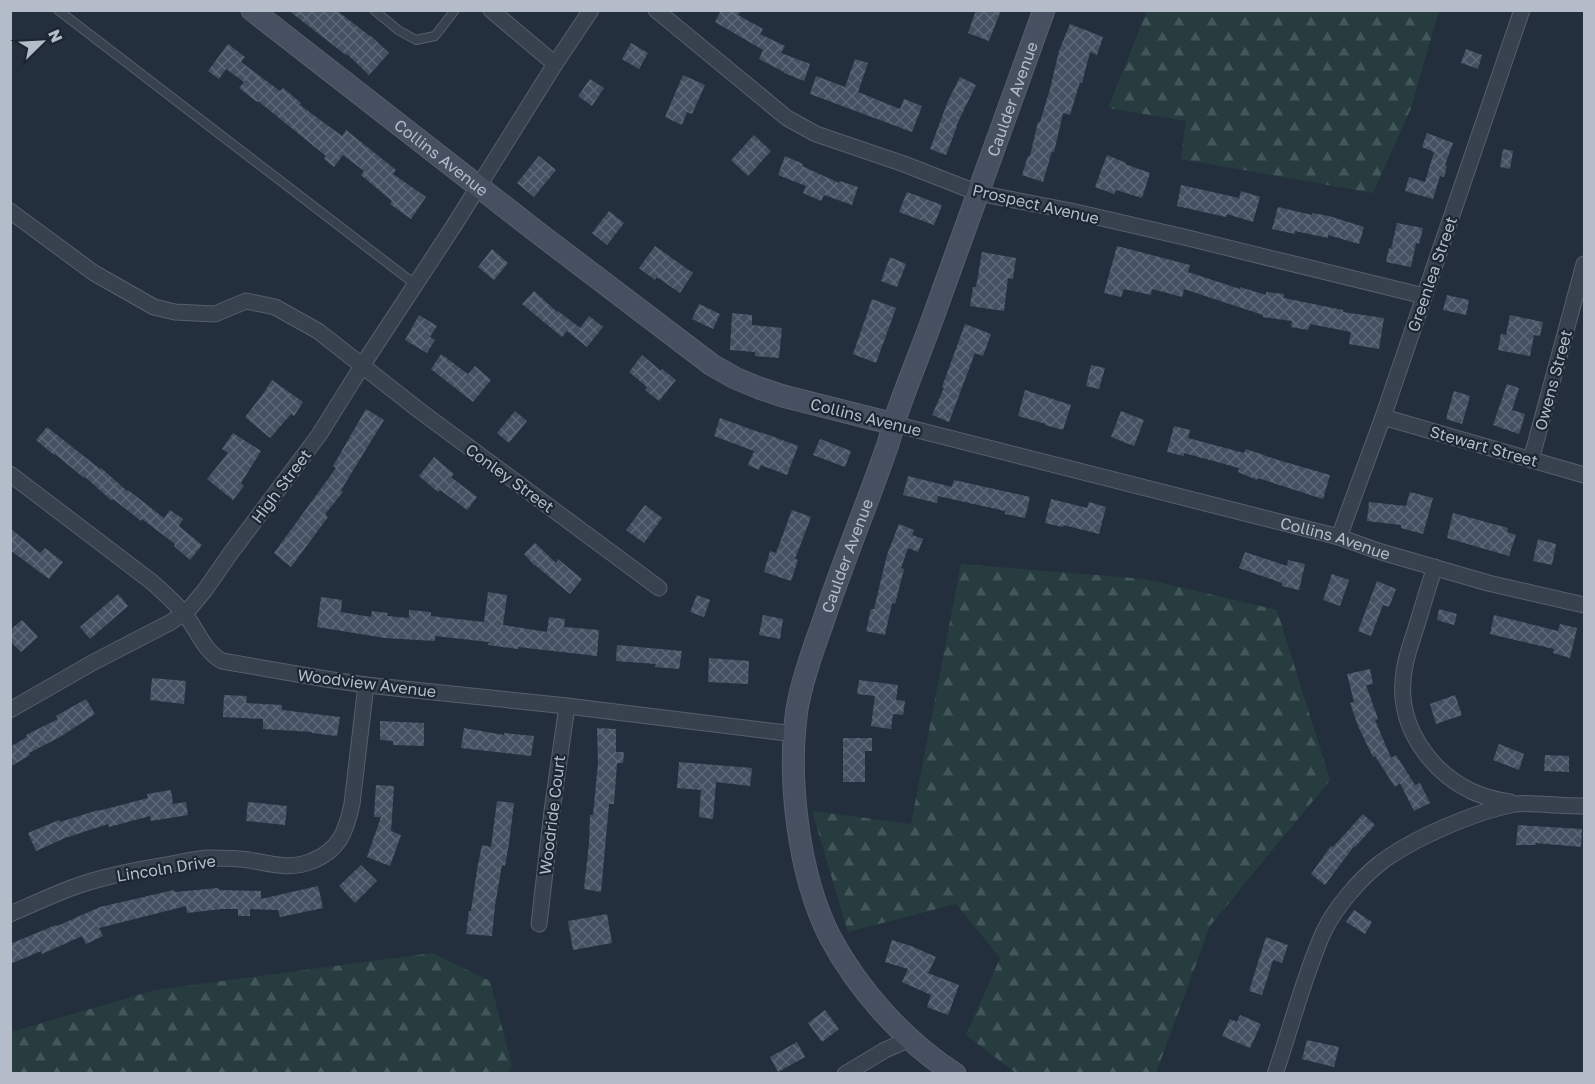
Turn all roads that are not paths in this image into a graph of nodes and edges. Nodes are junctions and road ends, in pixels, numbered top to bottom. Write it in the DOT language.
graph roads {
  1 [pos="58,10"];
  2 [pos="252,10"];
  3 [pos="374,10"];
  4 [pos="455,10"];
  5 [pos="490,10"];
  6 [pos="591,10"];
  7 [pos="656,10"];
  8 [pos="1044,10"];
  9 [pos="1522,10"];
  10 [pos="555,64"];
  11 [pos="479,186"];
  12 [pos="978,193"];
  13 [pos="10,211"];
  14 [pos="1584,264"];
  15 [pos="416,285"];
  16 [pos="1424,296"];
  17 [pos="362,366"];
  18 [pos="1383,417"];
  19 [pos="894,424"];
  20 [pos="1531,460"];
  21 [pos="10,474"];
  22 [pos="1584,475"];
  23 [pos="1340,537"];
  24 [pos="1435,567"];
  25 [pos="659,588"];
  26 [pos="1584,605"];
  27 [pos="184,614"];
  28 [pos="366,685"];
  29 [pos="567,706"];
  30 [pos="10,710"];
  31 [pos="795,734"];
  32 [pos="1519,804"];
  33 [pos="1584,806"];
  34 [pos="10,914"];
  35 [pos="539,924"];
  36 [pos="910,1039"];
  37 [pos="845,1074"];
  38 [pos="955,1074"];
  39 [pos="1275,1074"];
  1 -- 15 [label="lane"];
  2 -- 11 [label="street, Collins Avenue"];
  3 -- 4 [label="lane"];
  5 -- 10 [label="street"];
  6 -- 10 [label="street, High Street"];
  7 -- 12 [label="street, Prospect Avenue"];
  8 -- 12 [label="street, Caulder Avenue"];
  9 -- 16 [label="street, Greenlea Street"];
  10 -- 11 [label="street, High Street"];
  11 -- 15 [label="street, High Street"];
  11 -- 19 [label="street, Collins Avenue"];
  12 -- 16 [label="street, Prospect Avenue"];
  12 -- 19 [label="street, Caulder Avenue"];
  13 -- 17 [label="street, Conley Street"];
  14 -- 20 [label="street, Owens Street"];
  15 -- 17 [label="street, High Street"];
  16 -- 18 [label="street, Greenlea Street"];
  17 -- 25 [label="street, Conley Street"];
  17 -- 27 [label="street, High Street"];
  18 -- 20 [label="street, Stewart Street"];
  18 -- 23 [label="street, Greenlea Street"];
  19 -- 23 [label="street, Collins Avenue"];
  19 -- 31 [label="street, Caulder Avenue"];
  20 -- 22 [label="street, Stewart Street"];
  21 -- 27 [label="street, Woodview Avenue"];
  23 -- 24 [label="street, Collins Avenue"];
  24 -- 26 [label="street, Collins Avenue"];
  24 -- 32 [label="street"];
  27 -- 28 [label="street, Woodview Avenue"];
  27 -- 30 [label="street, High Street"];
  28 -- 29 [label="street, Woodview Avenue"];
  28 -- 34 [label="street, Lincoln Drive"];
  29 -- 31 [label="street, Woodview Avenue"];
  29 -- 35 [label="street, Woodride Court"];
  31 -- 36 [label="street, Caulder Avenue"];
  32 -- 33 [label="street"];
  32 -- 39 [label="street"];
  36 -- 37 [label="street"];
  36 -- 38 [label="street, Caulder Avenue"];
}
